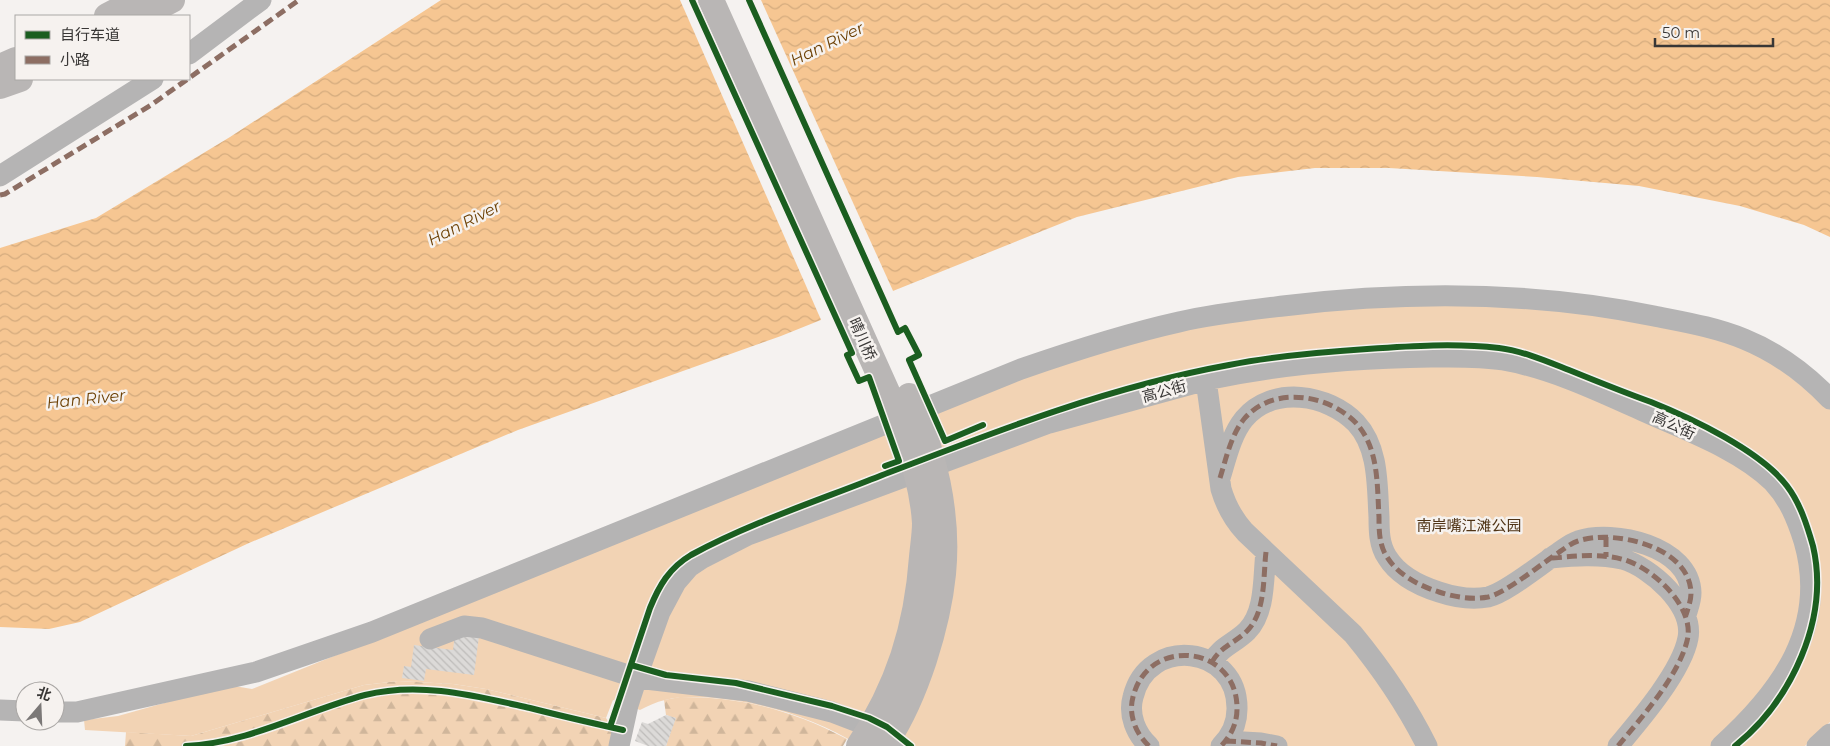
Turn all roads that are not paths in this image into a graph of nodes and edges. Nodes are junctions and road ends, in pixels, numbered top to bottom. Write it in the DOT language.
graph roads {
  1 [pos="138,0"];
  2 [pos="172,0"];
  3 [pos="261,0"];
  4 [pos="711,0"];
  5 [pos="731,0"];
  6 [pos="109,15"];
  7 [pos="143,15"];
  8 [pos="190,53"];
  9 [pos="15,60"];
  10 [pos="0,68"];
  11 [pos="17,80"];
  12 [pos="150,80"];
  13 [pos="0,86"];
  14 [pos="0,176"];
  15 [pos="1206,380"];
  16 [pos="1830,399"];
  17 [pos="1220,478"];
  18 [pos="1266,552"];
  19 [pos="430,639"];
  20 [pos="1212,662"];
  21 [pos="636,678"];
  22 [pos="0,710"];
  23 [pos="15,711"];
  24 [pos="65,712"];
  25 [pos="1830,734"];
  26 [pos="1142,742"];
  27 [pos="1223,744"];
  28 [pos="620,746"];
  29 [pos="859,746"];
  30 [pos="883,746"];
  31 [pos="901,746"];
  32 [pos="1277,746"];
  33 [pos="1427,746"];
  34 [pos="1618,746"];
  35 [pos="1720,746"];
  36 [pos="1817,746"];
  1 -- 6 [label="main road"];
  2 -- 7 [label="main road"];
  3 -- 8 [label="street"];
  4 -- 29 [label="main road, 晴川桥, bridge"];
  5 -- 30 [label="main road, 晴川桥, bridge"];
  9 -- 10 [label="main road"];
  11 -- 13 [label="main road"];
  12 -- 14 [label="street"];
  15 -- 17 [label="street"];
  15 -- 21 [label="street, 高公街"];
  15 -- 35 [label="street, 高公街"];
  16 -- 24 [label="street"];
  17 -- 18 [label="street"];
  17 -- 34 [label="street"];
  18 -- 20 [label="street"];
  18 -- 33 [label="street"];
  19 -- 21 [label="street"];
  20 -- 26 [label="street"];
  20 -- 27 [label="street"];
  21 -- 28 [label="street, 高公街"];
  21 -- 31 [label="street"];
  22 -- 23 [label="street"];
  25 -- 36 [label="street"];
  27 -- 32 [label="street"];
}
